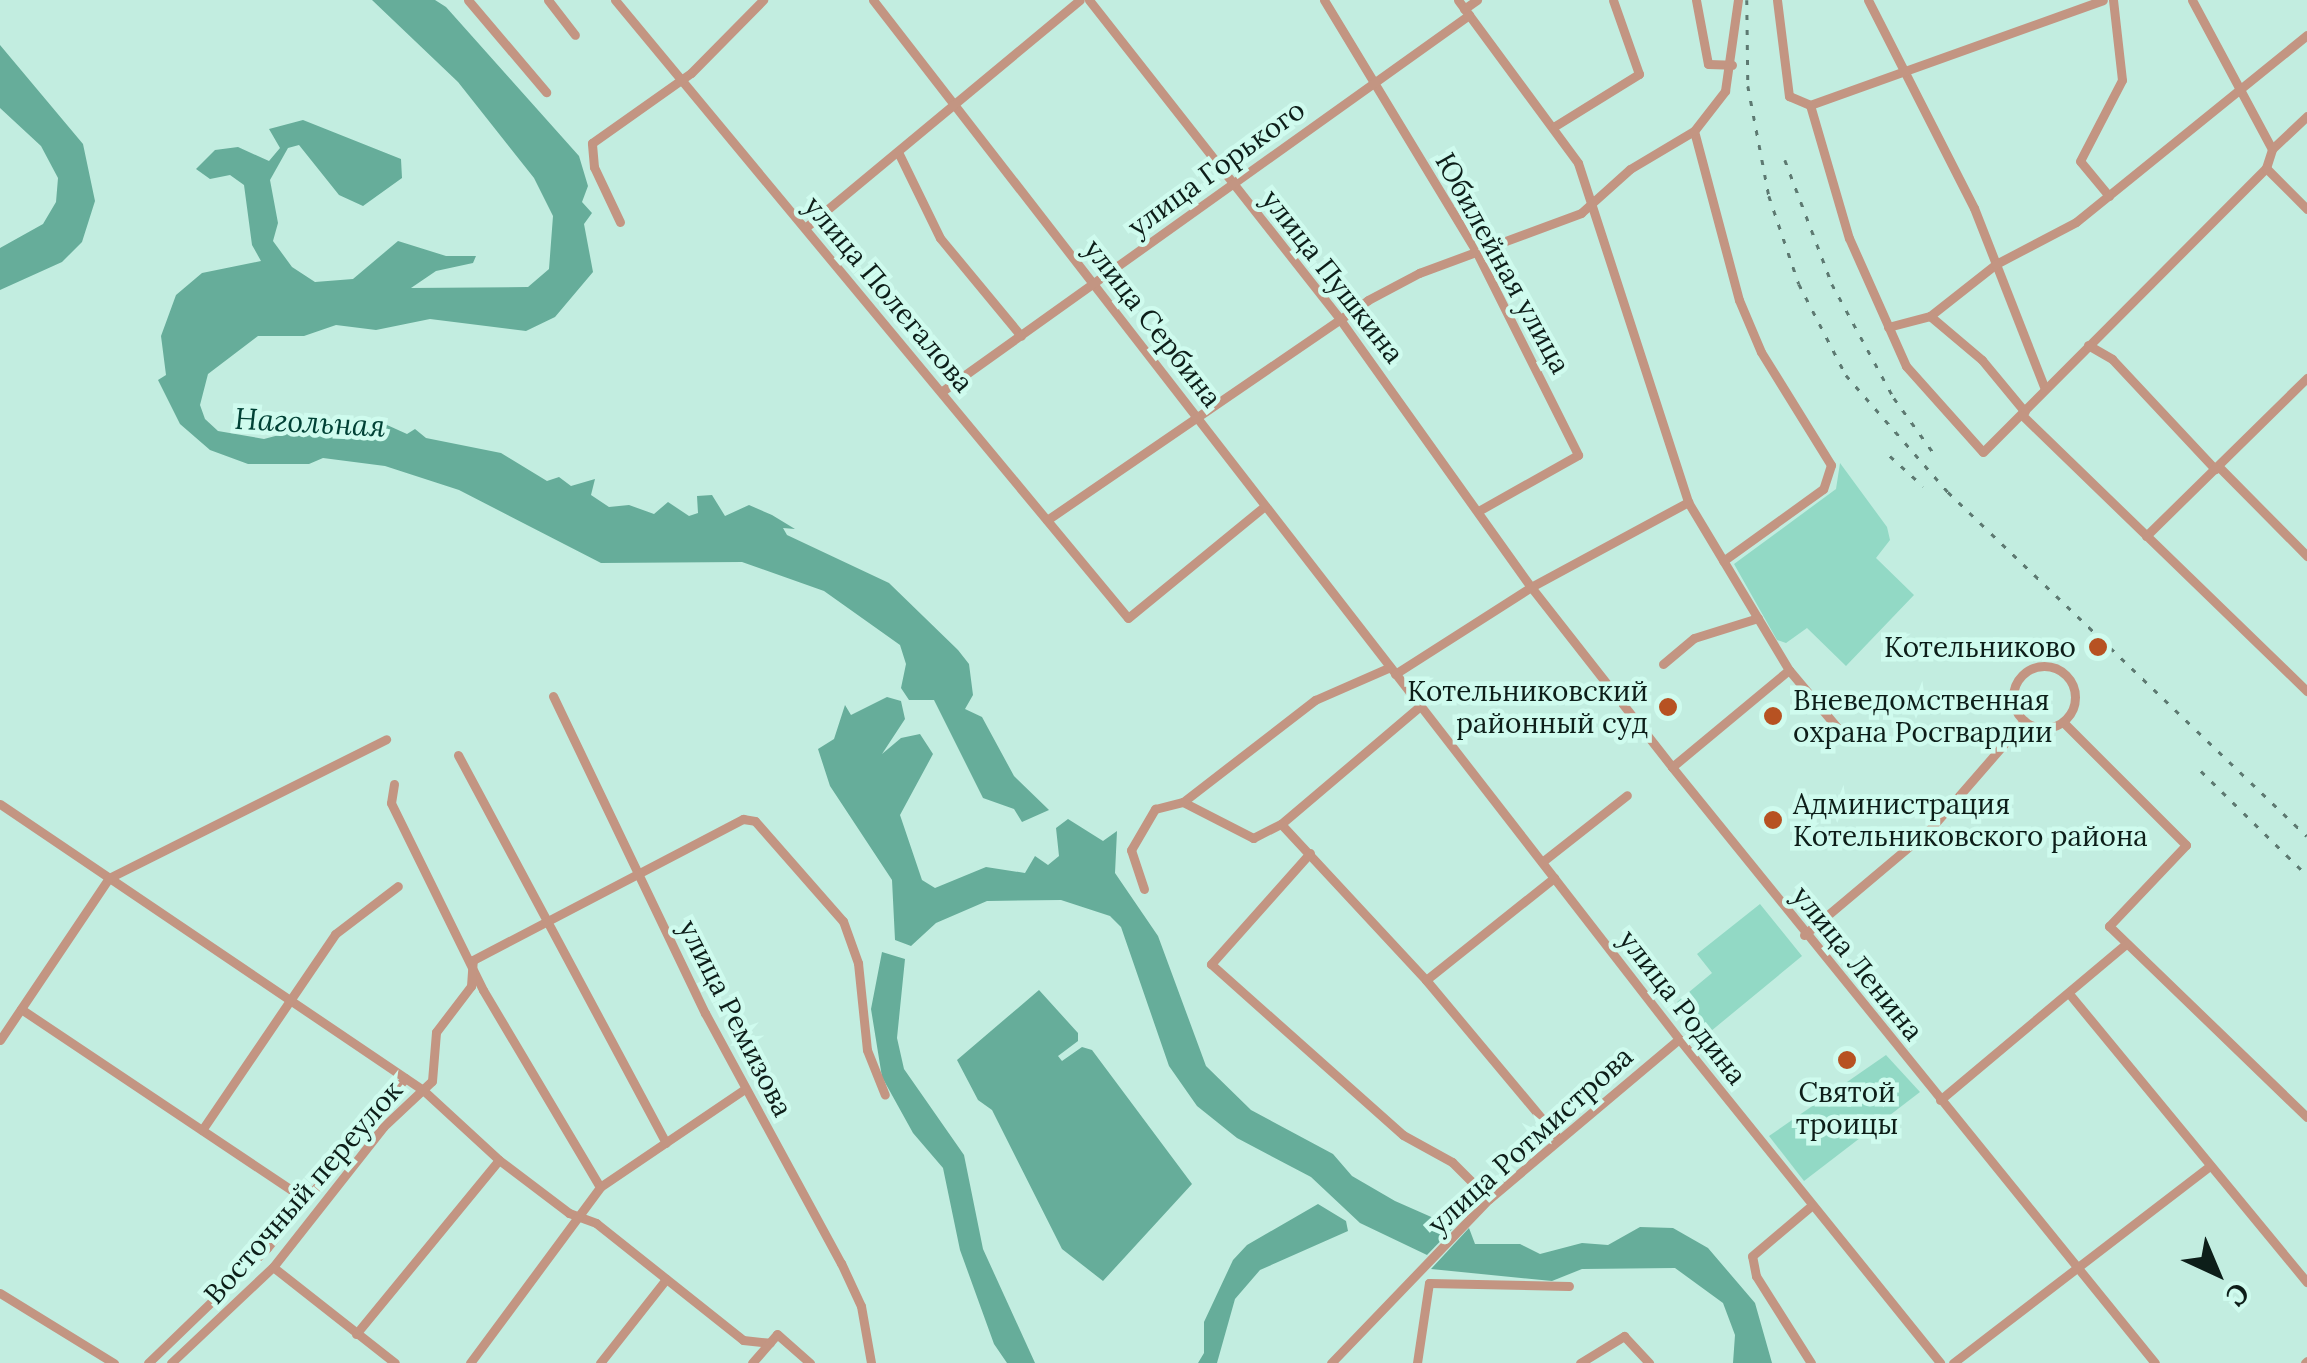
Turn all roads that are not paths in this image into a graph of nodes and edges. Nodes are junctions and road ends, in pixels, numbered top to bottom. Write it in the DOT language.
graph roads {
  1 [pos="468,0"];
  2 [pos="548,0"];
  3 [pos="615,0"];
  4 [pos="764,0"];
  5 [pos="873,0"];
  6 [pos="1080,0"];
  7 [pos="1089,0"];
  8 [pos="1324,0"];
  9 [pos="1477,0"];
  10 [pos="1612,0"];
  11 [pos="1696,0"];
  12 [pos="1738,0"];
  13 [pos="1778,0"];
  14 [pos="1868,0"];
  15 [pos="2103,0"];
  16 [pos="2113,0"];
  17 [pos="2192,0"];
  18 [pos="1464,8"];
  19 [pos="575,35"];
  20 [pos="2307,35"];
  21 [pos="1732,65"];
  22 [pos="1901,73"];
  23 [pos="676,79"];
  24 [pos="1373,82"];
  25 [pos="2238,88"];
  26 [pos="546,92"];
  27 [pos="1810,106"];
  28 [pos="957,108"];
  29 [pos="2307,116"];
  30 [pos="1555,126"];
  31 [pos="1694,132"];
  32 [pos="2272,148"];
  33 [pos="899,154"];
  34 [pos="2266,168"];
  35 [pos="1233,182"];
  36 [pos="2109,196"];
  37 [pos="1596,203"];
  38 [pos="2307,209"];
  39 [pos="620,222"];
  40 [pos="805,228"];
  41 [pos="1477,253"];
  42 [pos="1996,264"];
  43 [pos="1094,284"];
  44 [pos="1930,316"];
  45 [pos="1339,318"];
  46 [pos="1888,327"];
  47 [pos="1021,336"];
  48 [pos="2088,345"];
  49 [pos="2307,378"];
  50 [pos="2046,390"];
  51 [pos="941,392"];
  52 [pos="2024,414"];
  53 [pos="1197,417"];
  54 [pos="2216,467"];
  55 [pos="1688,502"];
  56 [pos="1264,506"];
  57 [pos="1480,510"];
  58 [pos="1047,520"];
  59 [pos="2146,536"];
  60 [pos="2307,556"];
  61 [pos="1723,561"];
  62 [pos="1531,587"];
  63 [pos="1758,618"];
  64 [pos="1663,664"];
  65 [pos="1790,670"];
  66 [pos="1393,671"];
  67 [pos="2307,691"];
  68 [pos="553,696"];
  69 [pos="1420,706"];
  70 [pos="2024,721"];
  71 [pos="2063,722"];
  72 [pos="1841,732"];
  73 [pos="386,739"];
  74 [pos="458,755"];
  75 [pos="1672,767"];
  76 [pos="394,784"];
  77 [pos="1628,795"];
  78 [pos="1184,802"];
  79 [pos="0,804"];
  80 [pos="1281,824"];
  81 [pos="1310,853"];
  82 [pos="1542,862"];
  83 [pos="639,876"];
  84 [pos="109,878"];
  85 [pos="1554,878"];
  86 [pos="398,886"];
  87 [pos="1144,889"];
  88 [pos="545,922"];
  89 [pos="1804,935"];
  90 [pos="2126,944"];
  91 [pos="473,960"];
  92 [pos="1426,980"];
  93 [pos="2071,996"];
  94 [pos="290,1000"];
  95 [pos="20,1009"];
  96 [pos="0,1040"];
  97 [pos="1678,1040"];
  98 [pos="404,1078"];
  99 [pos="745,1089"];
  100 [pos="423,1090"];
  101 [pos="885,1095"];
  102 [pos="1940,1100"];
  103 [pos="2307,1117"];
  104 [pos="202,1130"];
  105 [pos="1559,1139"];
  106 [pos="666,1142"];
  107 [pos="498,1160"];
  108 [pos="2210,1166"];
  109 [pos="600,1187"];
  110 [pos="1489,1199"];
  111 [pos="306,1200"];
  112 [pos="1811,1206"];
  113 [pos="582,1218"];
  114 [pos="272,1267"];
  115 [pos="2079,1271"];
  116 [pos="666,1279"];
  117 [pos="2307,1282"];
  118 [pos="1569,1286"];
  119 [pos="0,1293"];
  120 [pos="356,1334"];
  121 [pos="770,1342"];
  122 [pos="114,1363"];
  123 [pos="148,1363"];
  124 [pos="171,1363"];
  125 [pos="394,1363"];
  126 [pos="470,1363"];
  127 [pos="600,1363"];
  128 [pos="752,1363"];
  129 [pos="810,1363"];
  130 [pos="871,1363"];
  131 [pos="1331,1363"];
  132 [pos="1416,1363"];
  133 [pos="1580,1363"];
  134 [pos="1649,1363"];
  135 [pos="1811,1363"];
  136 [pos="1940,1363"];
  137 [pos="1953,1363"];
  138 [pos="2155,1363"];
  1 -- 26 [label="street"];
  2 -- 19 [label="street"];
  3 -- 23 [label="street, улица Полегалова"];
  4 -- 23 [label="street"];
  5 -- 28 [label="street, улица Сербина"];
  6 -- 28 [label="street"];
  7 -- 35 [label="street, улица Пушкина"];
  8 -- 24 [label="street, Юбилейная улица"];
  9 -- 18 [label="street, улица Горького"];
  10 -- 30 [label="street"];
  11 -- 21 [label="street"];
  12 -- 21 [label="street"];
  13 -- 27 [label="street"];
  14 -- 22 [label="street"];
  15 -- 22 [label="street"];
  16 -- 36 [label="street"];
  17 -- 25 [label="street"];
  18 -- 24 [label="street, улица Горького"];
  18 -- 30 [label="street"];
  20 -- 25 [label="street"];
  21 -- 31 [label="street"];
  22 -- 27 [label="street"];
  22 -- 42 [label="street"];
  23 -- 39 [label="street"];
  23 -- 40 [label="street, улица Полегалова"];
  24 -- 35 [label="street, улица Горького"];
  24 -- 41 [label="street, Юбилейная улица"];
  25 -- 32 [label="street"];
  25 -- 36 [label="street"];
  27 -- 46 [label="street"];
  28 -- 33 [label="street"];
  28 -- 43 [label="street, улица Сербина"];
  29 -- 32 [label="street"];
  30 -- 37 [label="street"];
  31 -- 37 [label="street"];
  31 -- 61 [label="street"];
  32 -- 34 [label="street"];
  33 -- 40 [label="street"];
  33 -- 47 [label="street"];
  34 -- 38 [label="street"];
  34 -- 48 [label="street"];
  35 -- 43 [label="street, улица Горького"];
  35 -- 45 [label="street, улица Пушкина"];
  36 -- 42 [label="street"];
  37 -- 41 [label="street"];
  37 -- 55 [label="street"];
  40 -- 51 [label="street, улица Полегалова"];
  41 -- 45 [label="street"];
  41 -- 57 [label="street, Юбилейная улица"];
  42 -- 44 [label="street"];
  42 -- 50 [label="street"];
  43 -- 47 [label="street, улица Горького"];
  43 -- 53 [label="street, улица Сербина"];
  44 -- 46 [label="street"];
  44 -- 52 [label="street"];
  45 -- 53 [label="street"];
  45 -- 57 [label="street, улица Пушкина"];
  46 -- 52 [label="street"];
  47 -- 51 [label="street, улица Горького"];
  48 -- 50 [label="street"];
  48 -- 54 [label="street"];
  49 -- 54 [label="street"];
  50 -- 52 [label="street"];
  51 -- 58 [label="street, улица Полегалова"];
  52 -- 59 [label="street"];
  53 -- 56 [label="street, улица Сербина"];
  53 -- 58 [label="street"];
  54 -- 59 [label="street"];
  54 -- 60 [label="street"];
  55 -- 61 [label="street"];
  55 -- 62 [label="street"];
  56 -- 58 [label="street, улица Полегалова"];
  56 -- 66 [label="street, улица Сербина"];
  57 -- 62 [label="street, улица Пушкина"];
  59 -- 67 [label="street"];
  61 -- 63 [label="street"];
  62 -- 66 [label="street"];
  62 -- 75 [label="street, улица Ленина"];
  63 -- 64 [label="street"];
  63 -- 65 [label="street"];
  65 -- 72 [label="street"];
  65 -- 75 [label="street"];
  66 -- 69 [label="street, улица Родина"];
  66 -- 78 [label="street"];
  68 -- 83 [label="street, улица Ремизова"];
  69 -- 80 [label="street"];
  69 -- 82 [label="street, улица Родина"];
  70 -- 71 [label="street"];
  70 -- 71 [label="street"];
  70 -- 89 [label="street"];
  71 -- 90 [label="street"];
  73 -- 84 [label="street"];
  74 -- 88 [label="street"];
  75 -- 89 [label="street, улица Ленина"];
  76 -- 91 [label="street"];
  77 -- 82 [label="street"];
  78 -- 80 [label="street"];
  78 -- 87 [label="street"];
  79 -- 84 [label="street"];
  80 -- 81 [label="street"];
  81 -- 92 [label="street"];
  81 -- 110 [label="street"];
  82 -- 85 [label="street, улица Родина"];
  83 -- 88 [label="street"];
  83 -- 99 [label="street, улица Ремизова"];
  83 -- 101 [label="street"];
  84 -- 94 [label="street"];
  84 -- 95 [label="street"];
  85 -- 92 [label="street"];
  85 -- 97 [label="street, улица Родина"];
  86 -- 94 [label="street"];
  88 -- 91 [label="street"];
  88 -- 106 [label="street"];
  89 -- 102 [label="street, улица Ленина"];
  90 -- 93 [label="street"];
  90 -- 103 [label="street"];
  91 -- 100 [label="street, Восточный переулок"];
  91 -- 109 [label="street"];
  92 -- 105 [label="street"];
  93 -- 102 [label="street"];
  93 -- 108 [label="street"];
  94 -- 98 [label="street"];
  94 -- 104 [label="street"];
  95 -- 96 [label="street"];
  95 -- 104 [label="street"];
  97 -- 105 [label="street, улица Ротмистрова"];
  97 -- 112 [label="street, улица Родина"];
  98 -- 100 [label="street"];
  98 -- 111 [label="street, Восточный переулок"];
  99 -- 106 [label="street"];
  99 -- 130 [label="street, улица Ремизова"];
  100 -- 107 [label="street"];
  100 -- 114 [label="street, Восточный переулок"];
  102 -- 115 [label="street, улица Ленина"];
  104 -- 111 [label="street"];
  105 -- 110 [label="street, улица Ротмистрова"];
  106 -- 109 [label="street"];
  107 -- 113 [label="street"];
  107 -- 120 [label="street"];
  108 -- 115 [label="street"];
  108 -- 117 [label="street"];
  109 -- 113 [label="street"];
  110 -- 131 [label="street, улица Ротмистрова"];
  111 -- 123 [label="street, Восточный переулок"];
  112 -- 135 [label="street"];
  112 -- 136 [label="street, улица Родина"];
  113 -- 116 [label="street"];
  113 -- 126 [label="street"];
  114 -- 120 [label="street"];
  114 -- 124 [label="street, Восточный переулок"];
  115 -- 137 [label="street"];
  115 -- 138 [label="street, улица Ленина"];
  116 -- 121 [label="street"];
  116 -- 127 [label="street"];
  118 -- 132 [label="street"];
  119 -- 122 [label="street"];
  120 -- 125 [label="street"];
  121 -- 128 [label="street"];
  121 -- 129 [label="street"];
  133 -- 134 [label="street"];
}
